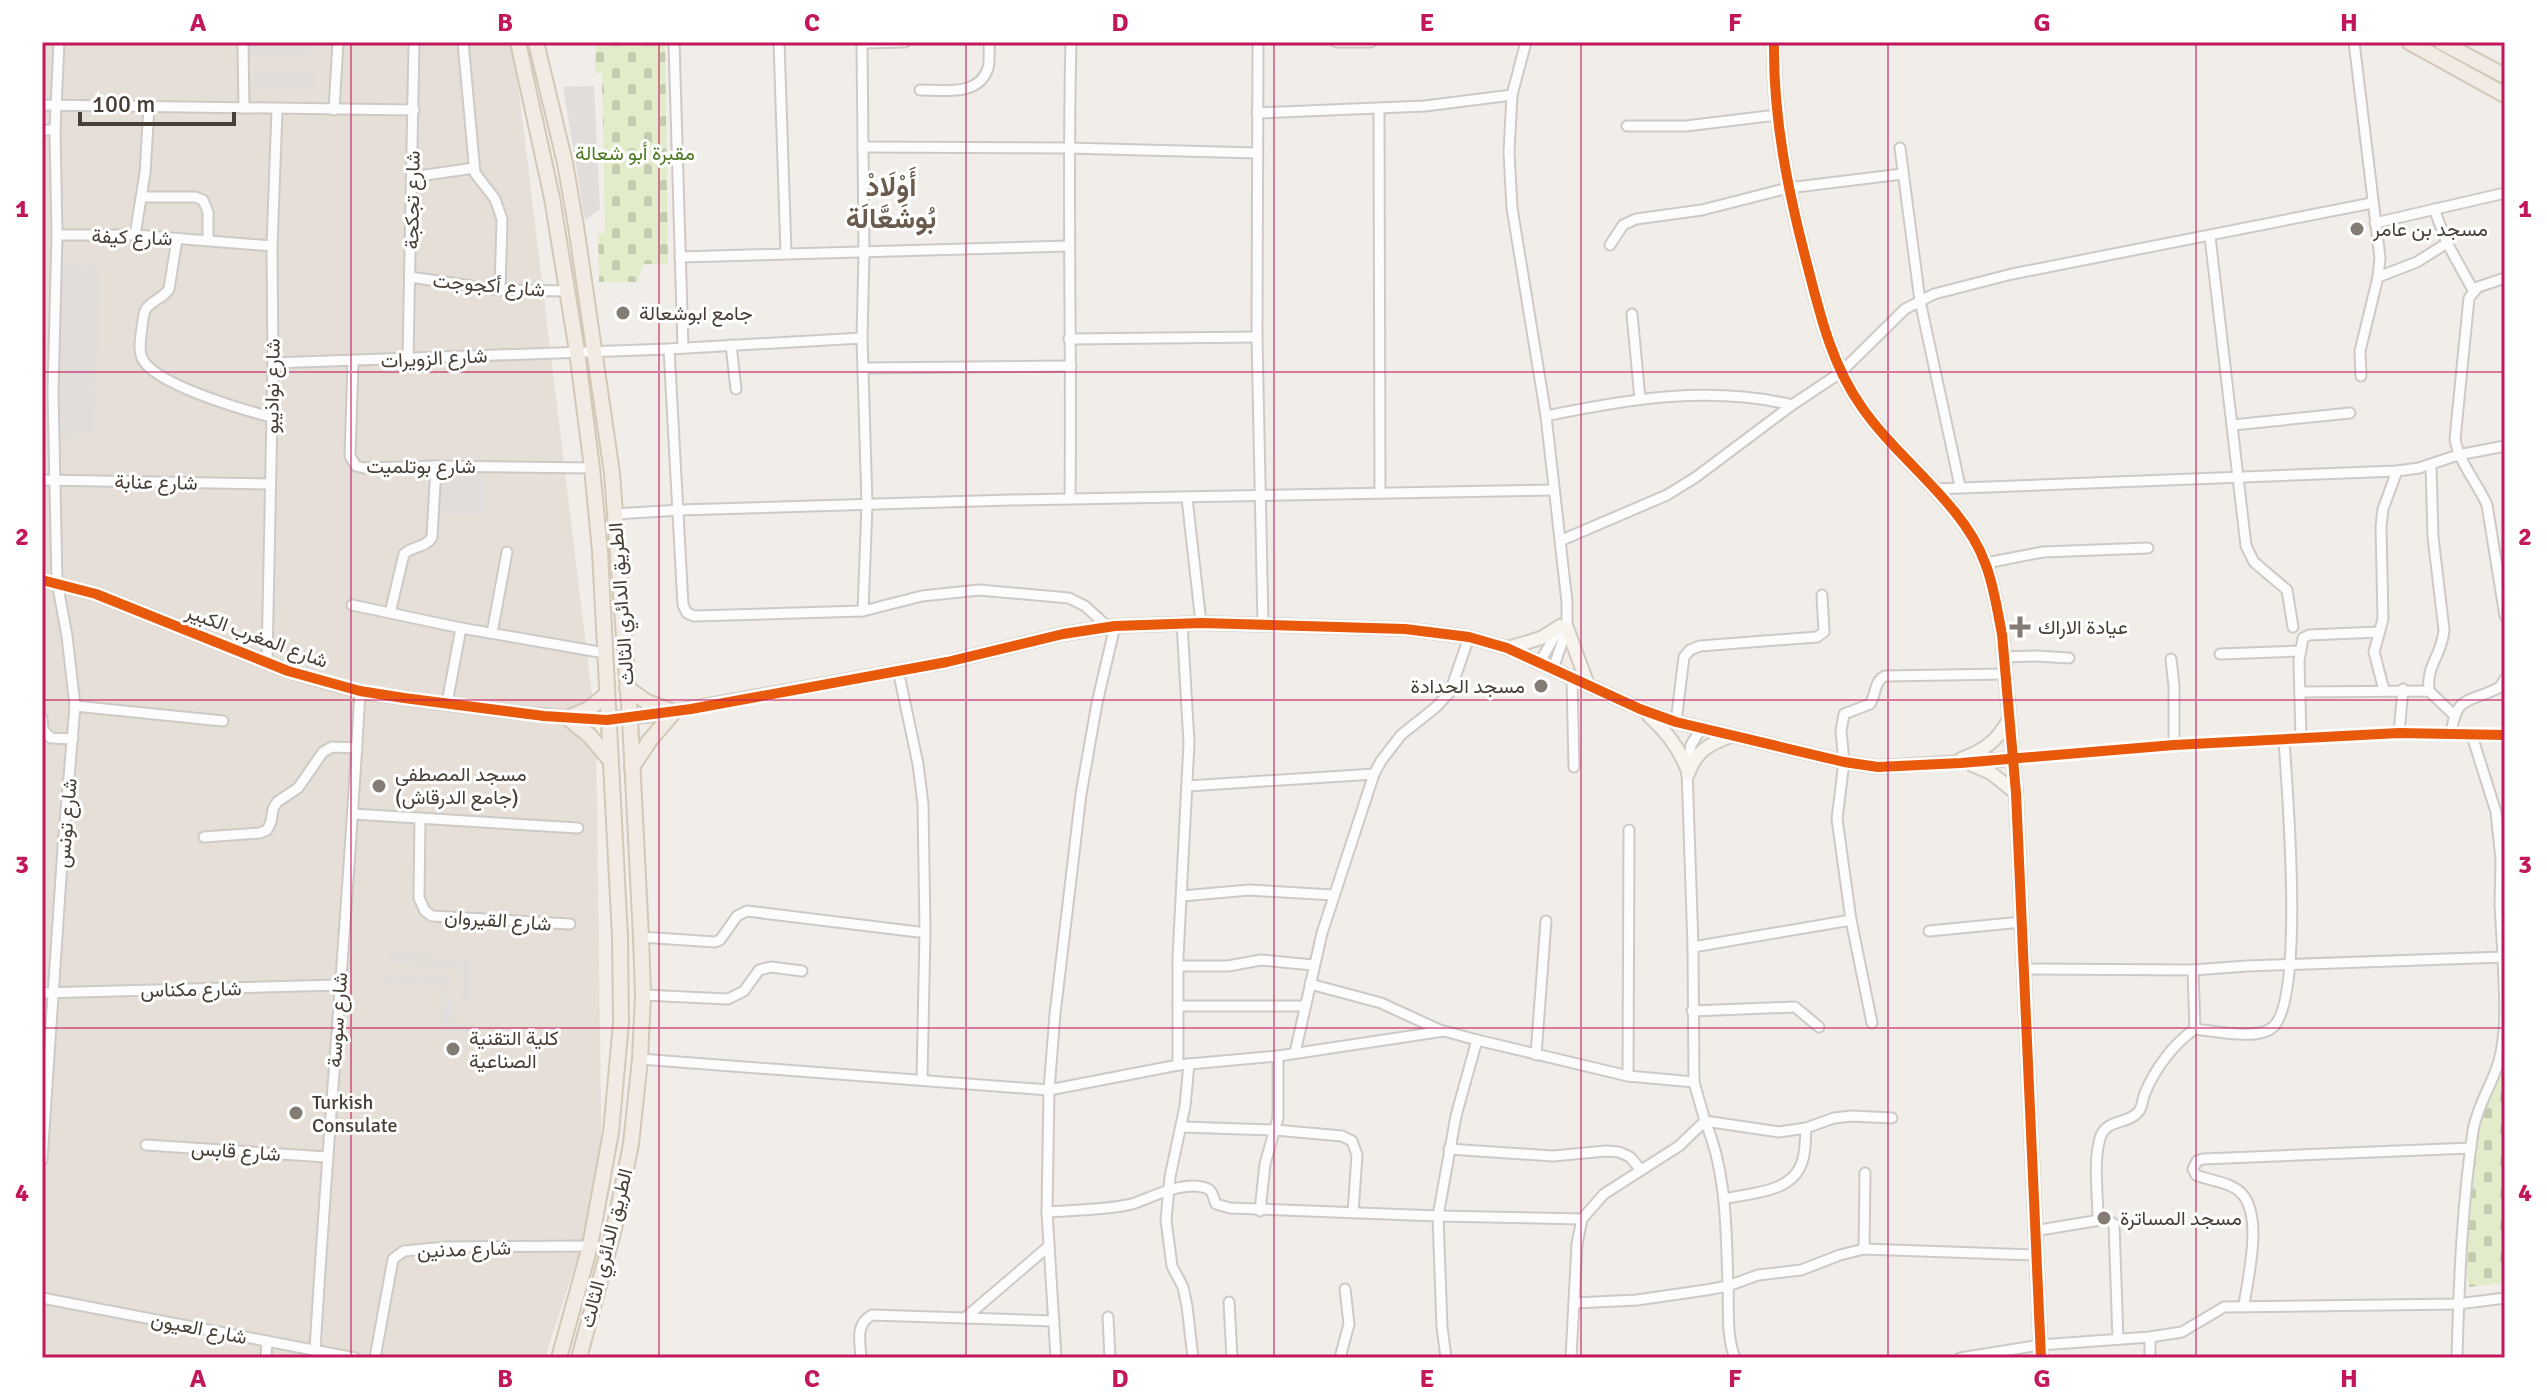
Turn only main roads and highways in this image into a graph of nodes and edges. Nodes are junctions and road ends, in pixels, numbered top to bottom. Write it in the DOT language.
graph roads {
  1 [pos="518,42"];
  2 [pos="536,42"];
  3 [pos="2409,42"];
  4 [pos="2441,42"];
  5 [pos="2505,76"];
  6 [pos="2505,95"];
  7 [pos="627,688"];
  8 [pos="607,694"];
  9 [pos="610,760"];
  10 [pos="632,767"];
  11 [pos="561,1352"];
  12 [pos="580,1357"];
  13 [pos="550,1358"];
  1 -- 8 [label="main road, الطريق الدائري الثالث"];
  2 -- 7 [label="main road, الطريق الدائري الثالث"];
  3 -- 6 [label="main road"];
  4 -- 5 [label="main road"];
  7 -- 10 [label="main road, الطريق الدائري الثالث"];
  7 -- 10 [label="main road"];
  8 -- 9 [label="main road, الطريق الدائري الثالث"];
  8 -- 9 [label="main road"];
  9 -- 11 [label="main road, الطريق الدائري الثالث"];
  10 -- 12 [label="main road, الطريق الدائري الثالث"];
  11 -- 13 [label="main road"];
}
